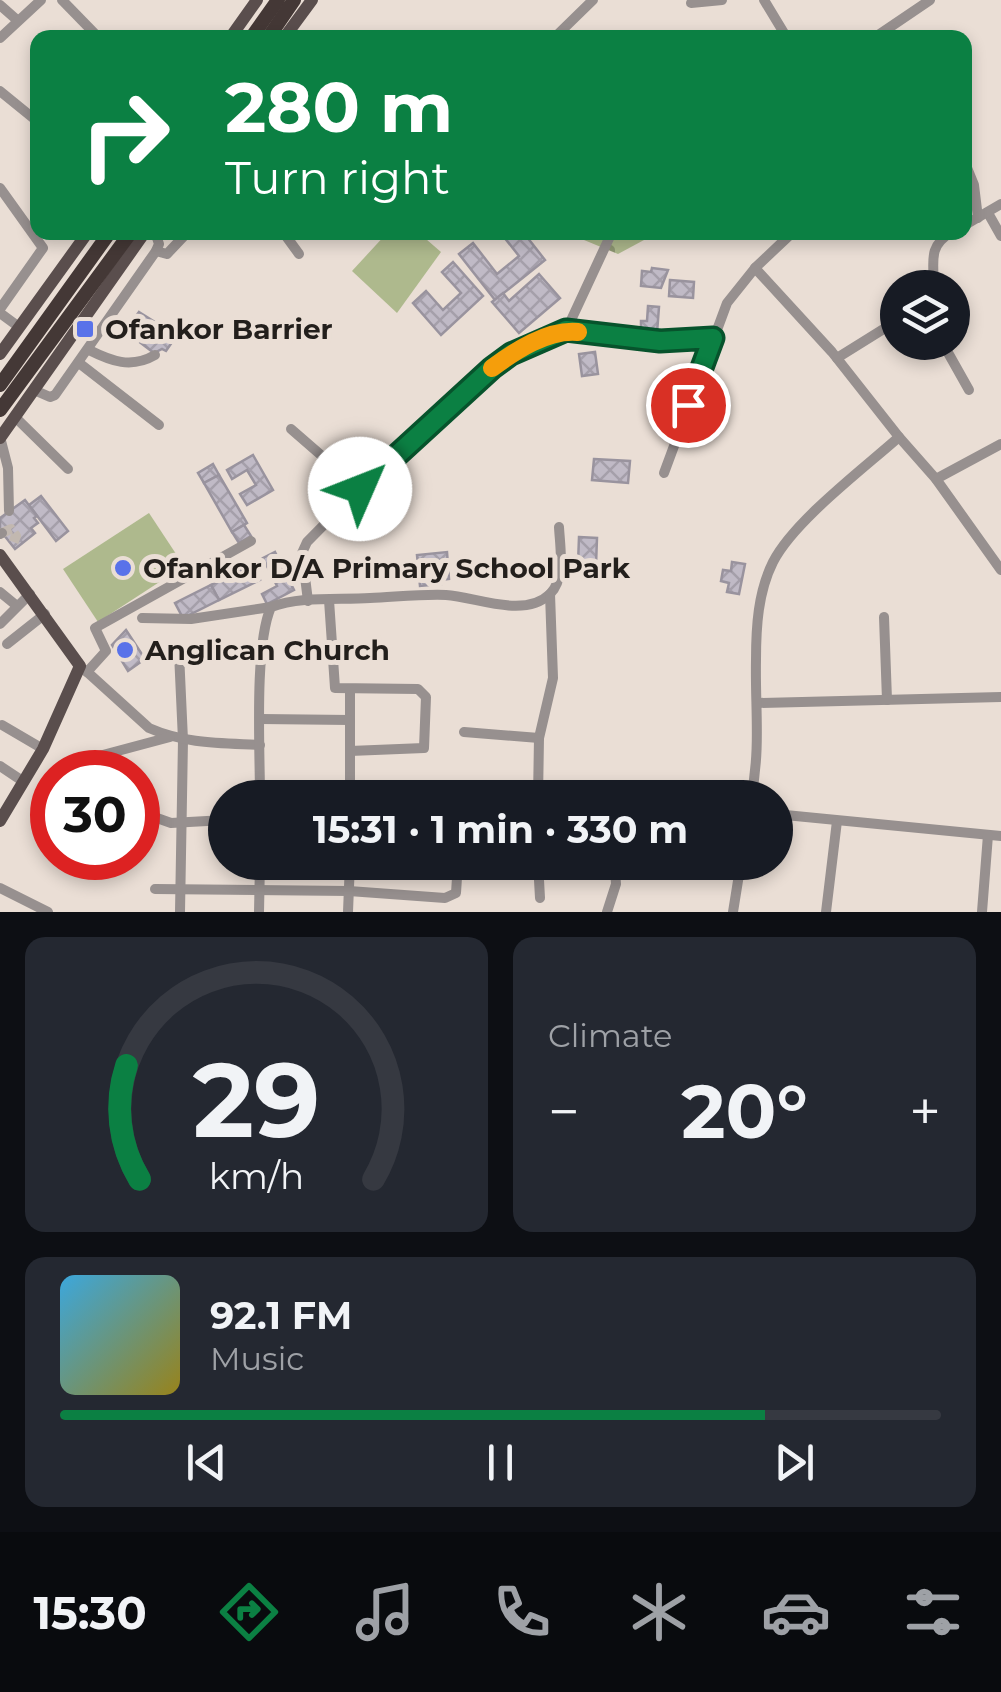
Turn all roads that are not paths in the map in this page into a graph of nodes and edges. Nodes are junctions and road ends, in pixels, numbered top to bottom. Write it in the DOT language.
graph roads {
  1 [pos="41,0"];
  2 [pos="62,0"];
  3 [pos="257,0"];
  4 [pos="278,0"];
  5 [pos="294,0"];
  6 [pos="312,0"];
  7 [pos="594,0"];
  8 [pos="722,0"];
  9 [pos="764,0"];
  10 [pos="930,0"];
  11 [pos="0,4"];
  12 [pos="691,4"];
  13 [pos="18,20"];
  14 [pos="91,30"];
  15 [pos="236,30"];
  16 [pos="257,30"];
  17 [pos="273,30"];
  18 [pos="290,30"];
  19 [pos="562,30"];
  20 [pos="782,30"];
  21 [pos="895,30"];
  22 [pos="0,38"];
  23 [pos="0,91"];
  24 [pos="30,115"];
  25 [pos="972,181"];
  26 [pos="0,188"];
  27 [pos="1001,204"];
  28 [pos="983,215"];
  29 [pos="972,221"];
  30 [pos="30,230"];
  31 [pos="1001,236"];
  32 [pos="37,240"];
  33 [pos="82,240"];
  34 [pos="104,240"];
  35 [pos="124,240"];
  36 [pos="139,240"];
  37 [pos="157,240"];
  38 [pos="180,240"];
  39 [pos="288,240"];
  40 [pos="608,240"];
  41 [pos="785,240"];
  42 [pos="941,240"];
  43 [pos="156,251"];
  44 [pos="299,254"];
  45 [pos="755,268"];
  46 [pos="933,270"];
  47 [pos="0,311"];
  48 [pos="20,327"];
  49 [pos="566,330"];
  50 [pos="880,331"];
  51 [pos="713,338"];
  52 [pos="89,350"];
  53 [pos="0,354"];
  54 [pos="155,355"];
  55 [pos="836,358"];
  56 [pos="952,360"];
  57 [pos="79,363"];
  58 [pos="0,384"];
  59 [pos="34,390"];
  60 [pos="969,390"];
  61 [pos="0,410"];
  62 [pos="15,416"];
  63 [pos="159,424"];
  64 [pos="292,428"];
  65 [pos="0,437"];
  66 [pos="898,438"];
  67 [pos="1001,444"];
  68 [pos="68,468"];
  69 [pos="664,473"];
  70 [pos="936,479"];
  71 [pos="360,489"];
  72 [pos="9,511"];
  73 [pos="559,527"];
  74 [pos="251,542"];
  75 [pos="5,553"];
  76 [pos="999,564"];
  77 [pos="0,592"];
  78 [pos="30,594"];
  79 [pos="550,594"];
  80 [pos="329,600"];
  81 [pos="308,601"];
  82 [pos="18,606"];
  83 [pos="271,607"];
  84 [pos="45,614"];
  85 [pos="884,617"];
  86 [pos="142,618"];
  87 [pos="0,624"];
  88 [pos="7,644"];
  89 [pos="179,653"];
  90 [pos="84,669"];
  91 [pos="350,689"];
  92 [pos="1001,697"];
  93 [pos="887,700"];
  94 [pos="758,703"];
  95 [pos="261,719"];
  96 [pos="350,720"];
  97 [pos="2,725"];
  98 [pos="464,732"];
  99 [pos="539,738"];
  100 [pos="177,739"];
  101 [pos="260,745"];
  102 [pos="42,750"];
  103 [pos="127,750"];
  104 [pos="350,752"];
  105 [pos="0,766"];
  106 [pos="30,771"];
  107 [pos="260,780"];
  108 [pos="350,780"];
  109 [pos="538,780"];
  110 [pos="754,780"];
  111 [pos="24,782"];
  112 [pos="793,816"];
  113 [pos="160,820"];
  114 [pos="837,820"];
  115 [pos="0,821"];
  116 [pos="208,821"];
  117 [pos="182,823"];
  118 [pos="988,836"];
  119 [pos="1001,836"];
  120 [pos="260,880"];
  121 [pos="349,880"];
  122 [pos="458,880"];
  123 [pos="539,880"];
  124 [pos="615,880"];
  125 [pos="738,880"];
  126 [pos="0,888"];
  127 [pos="155,889"];
  128 [pos="180,890"];
  129 [pos="349,891"];
  130 [pos="260,892"];
  131 [pos="540,898"];
  132 [pos="48,912"];
  133 [pos="180,912"];
  134 [pos="259,912"];
  135 [pos="348,912"];
  136 [pos="607,912"];
  137 [pos="733,912"];
  138 [pos="826,912"];
  139 [pos="982,912"];
  1 -- 13 [label="street"];
  2 -- 14 [label="street"];
  3 -- 15 [label="main road"];
  4 -- 16 [label="highway"];
  5 -- 17 [label="highway"];
  6 -- 18 [label="main road"];
  7 -- 19 [label="street"];
  8 -- 12 [label="street"];
  9 -- 20 [label="street"];
  10 -- 21 [label="street"];
  11 -- 13 [label="street"];
  13 -- 22 [label="street"];
  23 -- 24 [label="street"];
  25 -- 28 [label="street"];
  26 -- 30 [label="street"];
  27 -- 28 [label="street"];
  28 -- 29 [label="street"];
  28 -- 31 [label="street"];
  32 -- 47 [label="street"];
  33 -- 48 [label="main road"];
  34 -- 58 [label="highway"];
  35 -- 61 [label="highway"];
  36 -- 59 [label="main road"];
  37 -- 43 [label="street"];
  38 -- 43 [label="street"];
  39 -- 44 [label="street"];
  40 -- 49 [label="street"];
  41 -- 45 [label="street"];
  42 -- 46 [label="street"];
  43 -- 52 [label="street"];
  45 -- 51 [label="street"];
  45 -- 55 [label="street"];
  47 -- 48 [label="street"];
  48 -- 53 [label="main road"];
  49 -- 51 [label="street"];
  49 -- 71 [label="street"];
  50 -- 55 [label="street"];
  51 -- 69 [label="street"];
  52 -- 54 [label="street"];
  52 -- 57 [label="street"];
  55 -- 66 [label="street"];
  56 -- 60 [label="street"];
  57 -- 59 [label="street"];
  57 -- 63 [label="street"];
  59 -- 62 [label="main road"];
  62 -- 65 [label="main road"];
  62 -- 68 [label="street"];
  64 -- 71 [label="street"];
  65 -- 72 [label="street"];
  66 -- 70 [label="street"];
  66 -- 94 [label="street"];
  67 -- 70 [label="street"];
  70 -- 76 [label="street"];
  71 -- 81 [label="street"];
  73 -- 79 [label="street"];
  74 -- 90 [label="street"];
  75 -- 78 [label="main road"];
  77 -- 82 [label="street"];
  78 -- 82 [label="street"];
  78 -- 84 [label="main road"];
  79 -- 80 [label="street"];
  79 -- 99 [label="street"];
  80 -- 81 [label="street"];
  80 -- 91 [label="street"];
  81 -- 83 [label="street"];
  82 -- 87 [label="street"];
  83 -- 86 [label="street"];
  83 -- 95 [label="street"];
  84 -- 88 [label="street"];
  84 -- 90 [label="main road"];
  85 -- 93 [label="street"];
  89 -- 100 [label="street"];
  90 -- 100 [label="street"];
  90 -- 102 [label="main road"];
  91 -- 96 [label="street"];
  91 -- 104 [label="street"];
  92 -- 93 [label="street"];
  93 -- 94 [label="street"];
  94 -- 110 [label="street"];
  95 -- 96 [label="street"];
  95 -- 101 [label="street"];
  96 -- 104 [label="street"];
  97 -- 102 [label="street"];
  98 -- 99 [label="street"];
  99 -- 109 [label="street"];
  100 -- 101 [label="street"];
  100 -- 103 [label="street"];
  100 -- 117 [label="street"];
  101 -- 107 [label="street"];
  104 -- 108 [label="street"];
  105 -- 111 [label="street"];
  106 -- 111 [label="main road"];
  111 -- 115 [label="main road"];
  112 -- 114 [label="street"];
  113 -- 117 [label="street"];
  114 -- 118 [label="street"];
  114 -- 138 [label="street"];
  116 -- 117 [label="street"];
  117 -- 128 [label="street"];
  118 -- 119 [label="street"];
  118 -- 139 [label="street"];
  120 -- 130 [label="street"];
  121 -- 129 [label="street"];
  122 -- 129 [label="street"];
  123 -- 131 [label="street"];
  124 -- 136 [label="street"];
  125 -- 137 [label="street"];
  126 -- 132 [label="street"];
  127 -- 128 [label="street"];
  128 -- 130 [label="street"];
  128 -- 133 [label="street"];
  129 -- 130 [label="street"];
  129 -- 135 [label="street"];
  130 -- 134 [label="street"];
}
